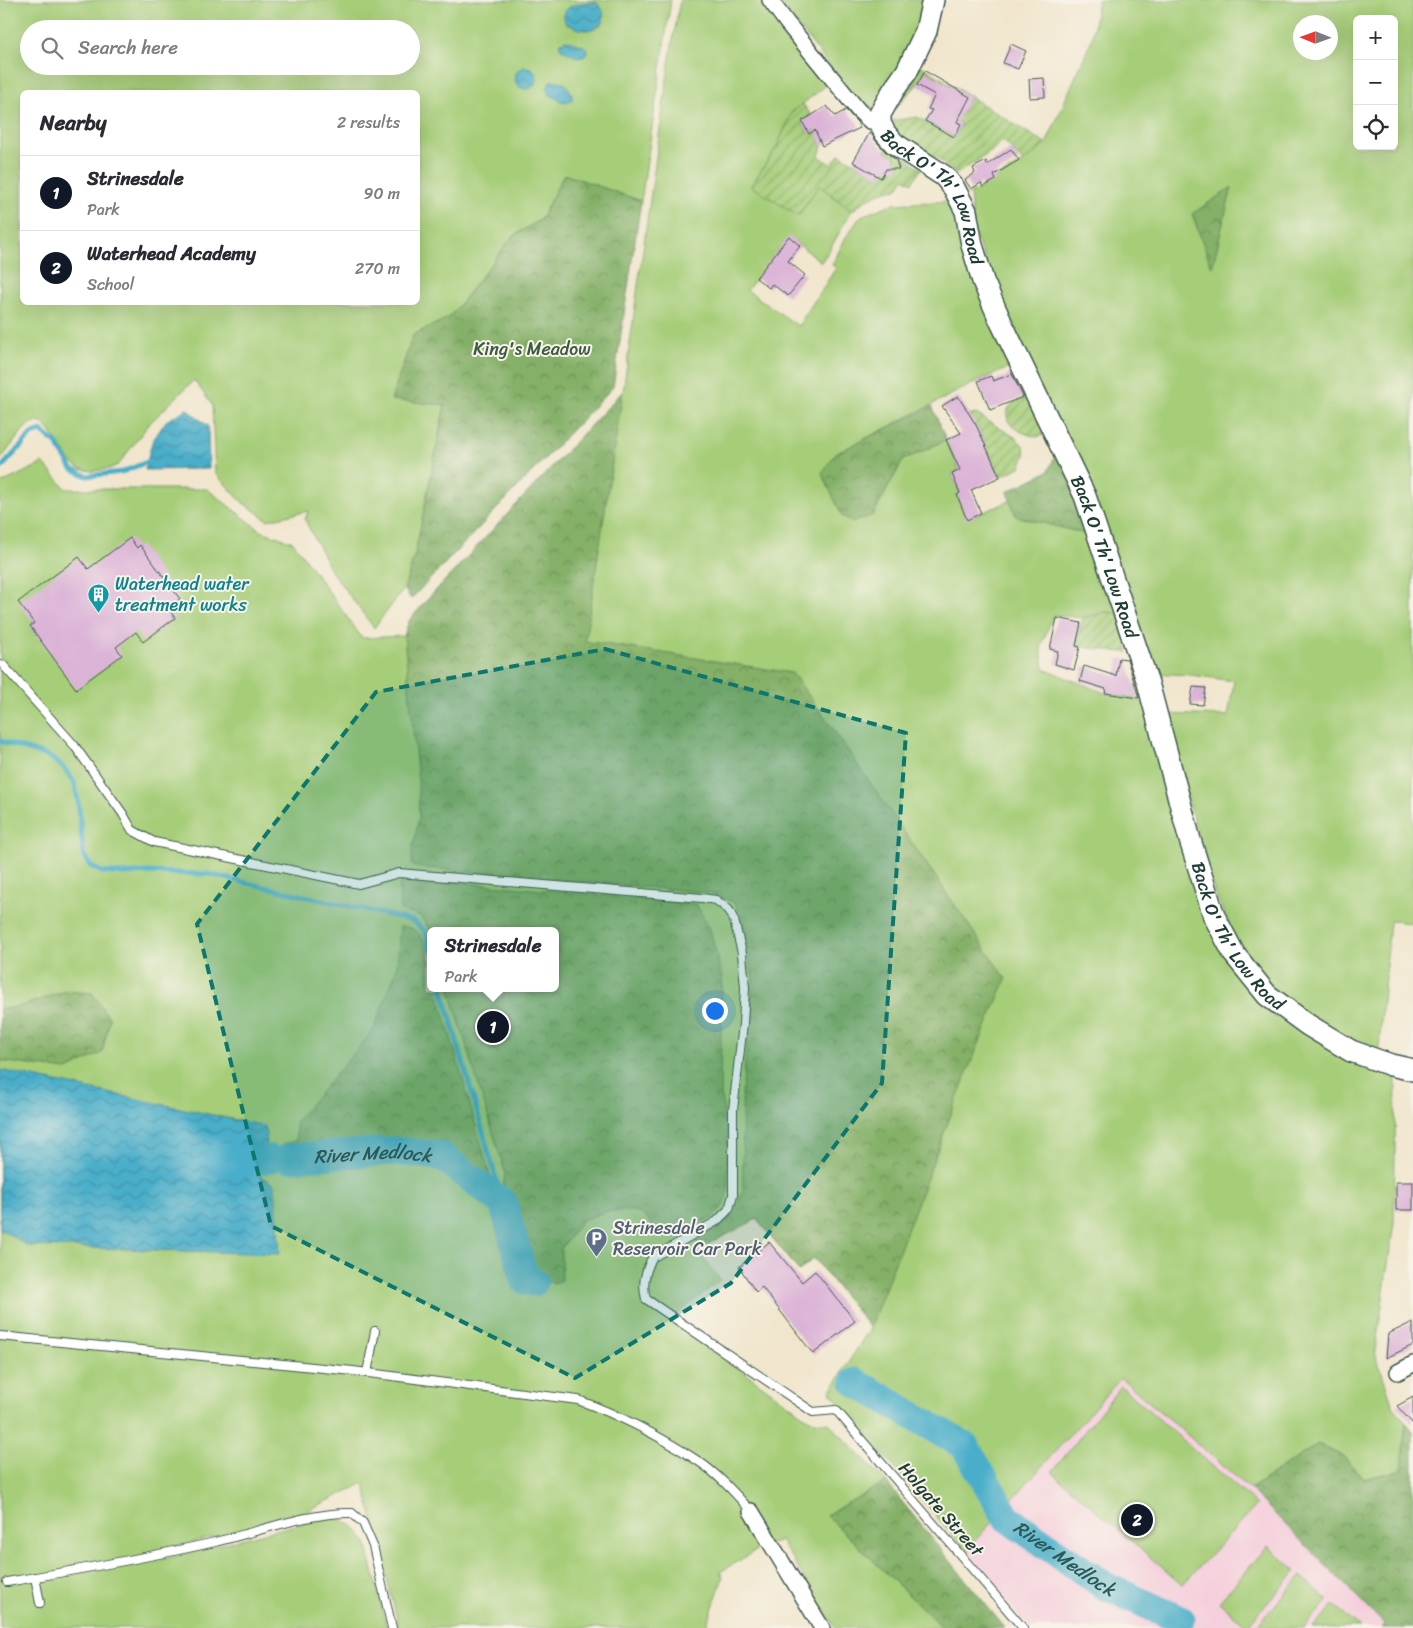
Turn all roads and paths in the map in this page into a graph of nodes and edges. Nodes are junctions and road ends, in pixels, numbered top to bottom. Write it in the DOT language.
graph roads {
  1 [pos="770,0"];
  2 [pos="933,0"];
  3 [pos="880,123"];
  4 [pos="3,665"];
  5 [pos="1413,1070"];
  6 [pos="375,1331"];
  7 [pos="0,1336"];
  8 [pos="1413,1364"];
  9 [pos="1398,1372"];
  10 [pos="367,1373"];
  11 [pos="751,1511"];
  12 [pos="35,1577"];
  13 [pos="7,1582"];
  14 [pos="40,1603"];
  15 [pos="392,1628"];
  16 [pos="822,1628"];
  17 [pos="1023,1628"];
  1 -- 3 [label="street"];
  2 -- 3 [label="street, Back O' Th' Low Road"];
  3 -- 5 [label="street, Back O' Th' Low Road"];
  4 -- 17 [label="lane, Holgate Street"];
  6 -- 10 [label="lane"];
  7 -- 10 [label="lane"];
  8 -- 9 [label="street"];
  10 -- 11 [label="lane"];
  11 -- 16 [label="street"];
  12 -- 13 [label="lane"];
  12 -- 14 [label="lane"];
  12 -- 15 [label="lane"];
}
